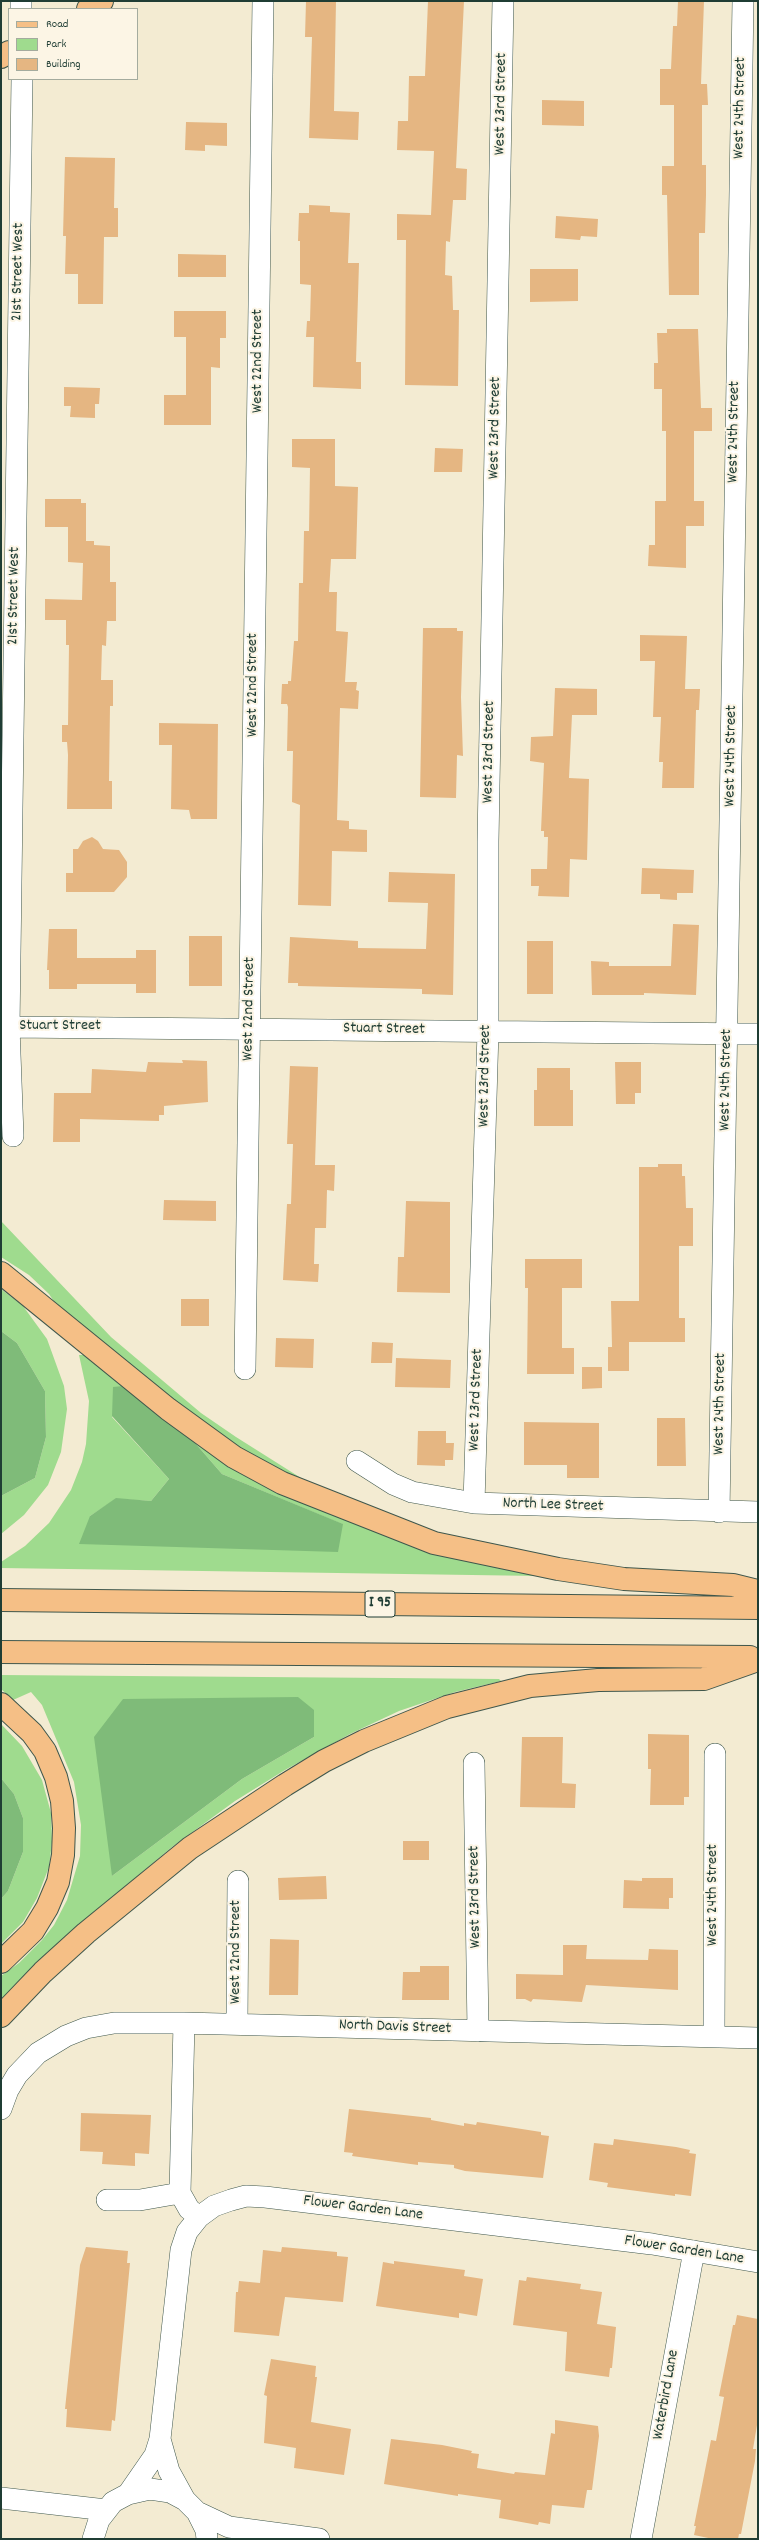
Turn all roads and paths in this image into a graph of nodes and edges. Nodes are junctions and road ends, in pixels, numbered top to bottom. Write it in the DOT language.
graph roads {
  1 [pos="102,1"];
  2 [pos="263,1"];
  3 [pos="504,1"];
  4 [pos="743,1"];
  5 [pos="90,8"];
  6 [pos="22,80"];
  7 [pos="8,551"];
  8 [pos="9,1027"];
  9 [pos="250,1028"];
  10 [pos="488,1031"];
  11 [pos="728,1034"];
  12 [pos="758,1034"];
  13 [pos="13,1136"];
  14 [pos="1,1273"];
  15 [pos="245,1369"];
  16 [pos="357,1461"];
  17 [pos="474,1503"];
  18 [pos="719,1512"];
  19 [pos="758,1512"];
  20 [pos="758,1591"];
  21 [pos="1,1600"];
  22 [pos="758,1608"];
  23 [pos="1,1652"];
  24 [pos="758,1658"];
  25 [pos="1,1704"];
  26 [pos="715,1754"];
  27 [pos="474,1763"];
  28 [pos="238,1880"];
  29 [pos="1,1962"];
  30 [pos="1,2016"];
  31 [pos="184,2023"];
  32 [pos="237,2024"];
  33 [pos="478,2031"];
  34 [pos="714,2037"];
  35 [pos="758,2038"];
  36 [pos="1,2109"];
  37 [pos="180,2193"];
  38 [pos="107,2200"];
  39 [pos="199,2217"];
  40 [pos="694,2251"];
  41 [pos="758,2262"];
  42 [pos="160,2439"];
  43 [pos="128,2494"];
  44 [pos="1,2498"];
  45 [pos="191,2506"];
  46 [pos="106,2510"];
  47 [pos="93,2539"];
  48 [pos="207,2539"];
  49 [pos="319,2539"];
  50 [pos="641,2539"];
  1 -- 5 [label="main road"];
  2 -- 9 [label="street, West 22nd Street"];
  3 -- 10 [label="street, West 23rd Street"];
  4 -- 11 [label="street, West 24th Street"];
  6 -- 7 [label="street, 21st Street West"];
  7 -- 8 [label="street, 21st Street West"];
  8 -- 9 [label="street, Stuart Street"];
  8 -- 13 [label="street, 21st Street West"];
  9 -- 10 [label="street, Stuart Street"];
  9 -- 15 [label="street, West 22nd Street"];
  10 -- 11 [label="street, Stuart Street"];
  10 -- 17 [label="street, West 23rd Street"];
  11 -- 12 [label="street, Stuart Street"];
  11 -- 18 [label="street, West 24th Street"];
  14 -- 20 [label="main road"];
  16 -- 17 [label="street, North Lee Street"];
  17 -- 18 [label="street, North Lee Street"];
  18 -- 19 [label="street, North Lee Street"];
  21 -- 22 [label="main road, I 95"];
  23 -- 24 [label="main road"];
  24 -- 30 [label="main road"];
  25 -- 29 [label="main road"];
  26 -- 34 [label="street, West 24th Street"];
  27 -- 33 [label="street, West 23rd Street"];
  28 -- 32 [label="street, West 22nd Street"];
  31 -- 32 [label="street, North Davis Street"];
  31 -- 36 [label="street, North Davis Street"];
  31 -- 37 [label="street"];
  32 -- 33 [label="street, North Davis Street"];
  33 -- 34 [label="street, North Davis Street"];
  34 -- 35 [label="street, North Davis Street"];
  37 -- 38 [label="street"];
  37 -- 39 [label="street"];
  39 -- 40 [label="street, Flower Garden Lane"];
  39 -- 42 [label="street, Flower Garden Lane"];
  40 -- 41 [label="street, Flower Garden Lane"];
  40 -- 50 [label="street, Waterbird Lane"];
  42 -- 43 [label="street, Flower Garden Lane"];
  42 -- 45 [label="street, Flower Garden Lane"];
  43 -- 45 [label="street"];
  43 -- 46 [label="street"];
  44 -- 46 [label="street"];
  45 -- 48 [label="street, Flower Garden Lane"];
  45 -- 49 [label="street"];
  46 -- 47 [label="street"];
}
